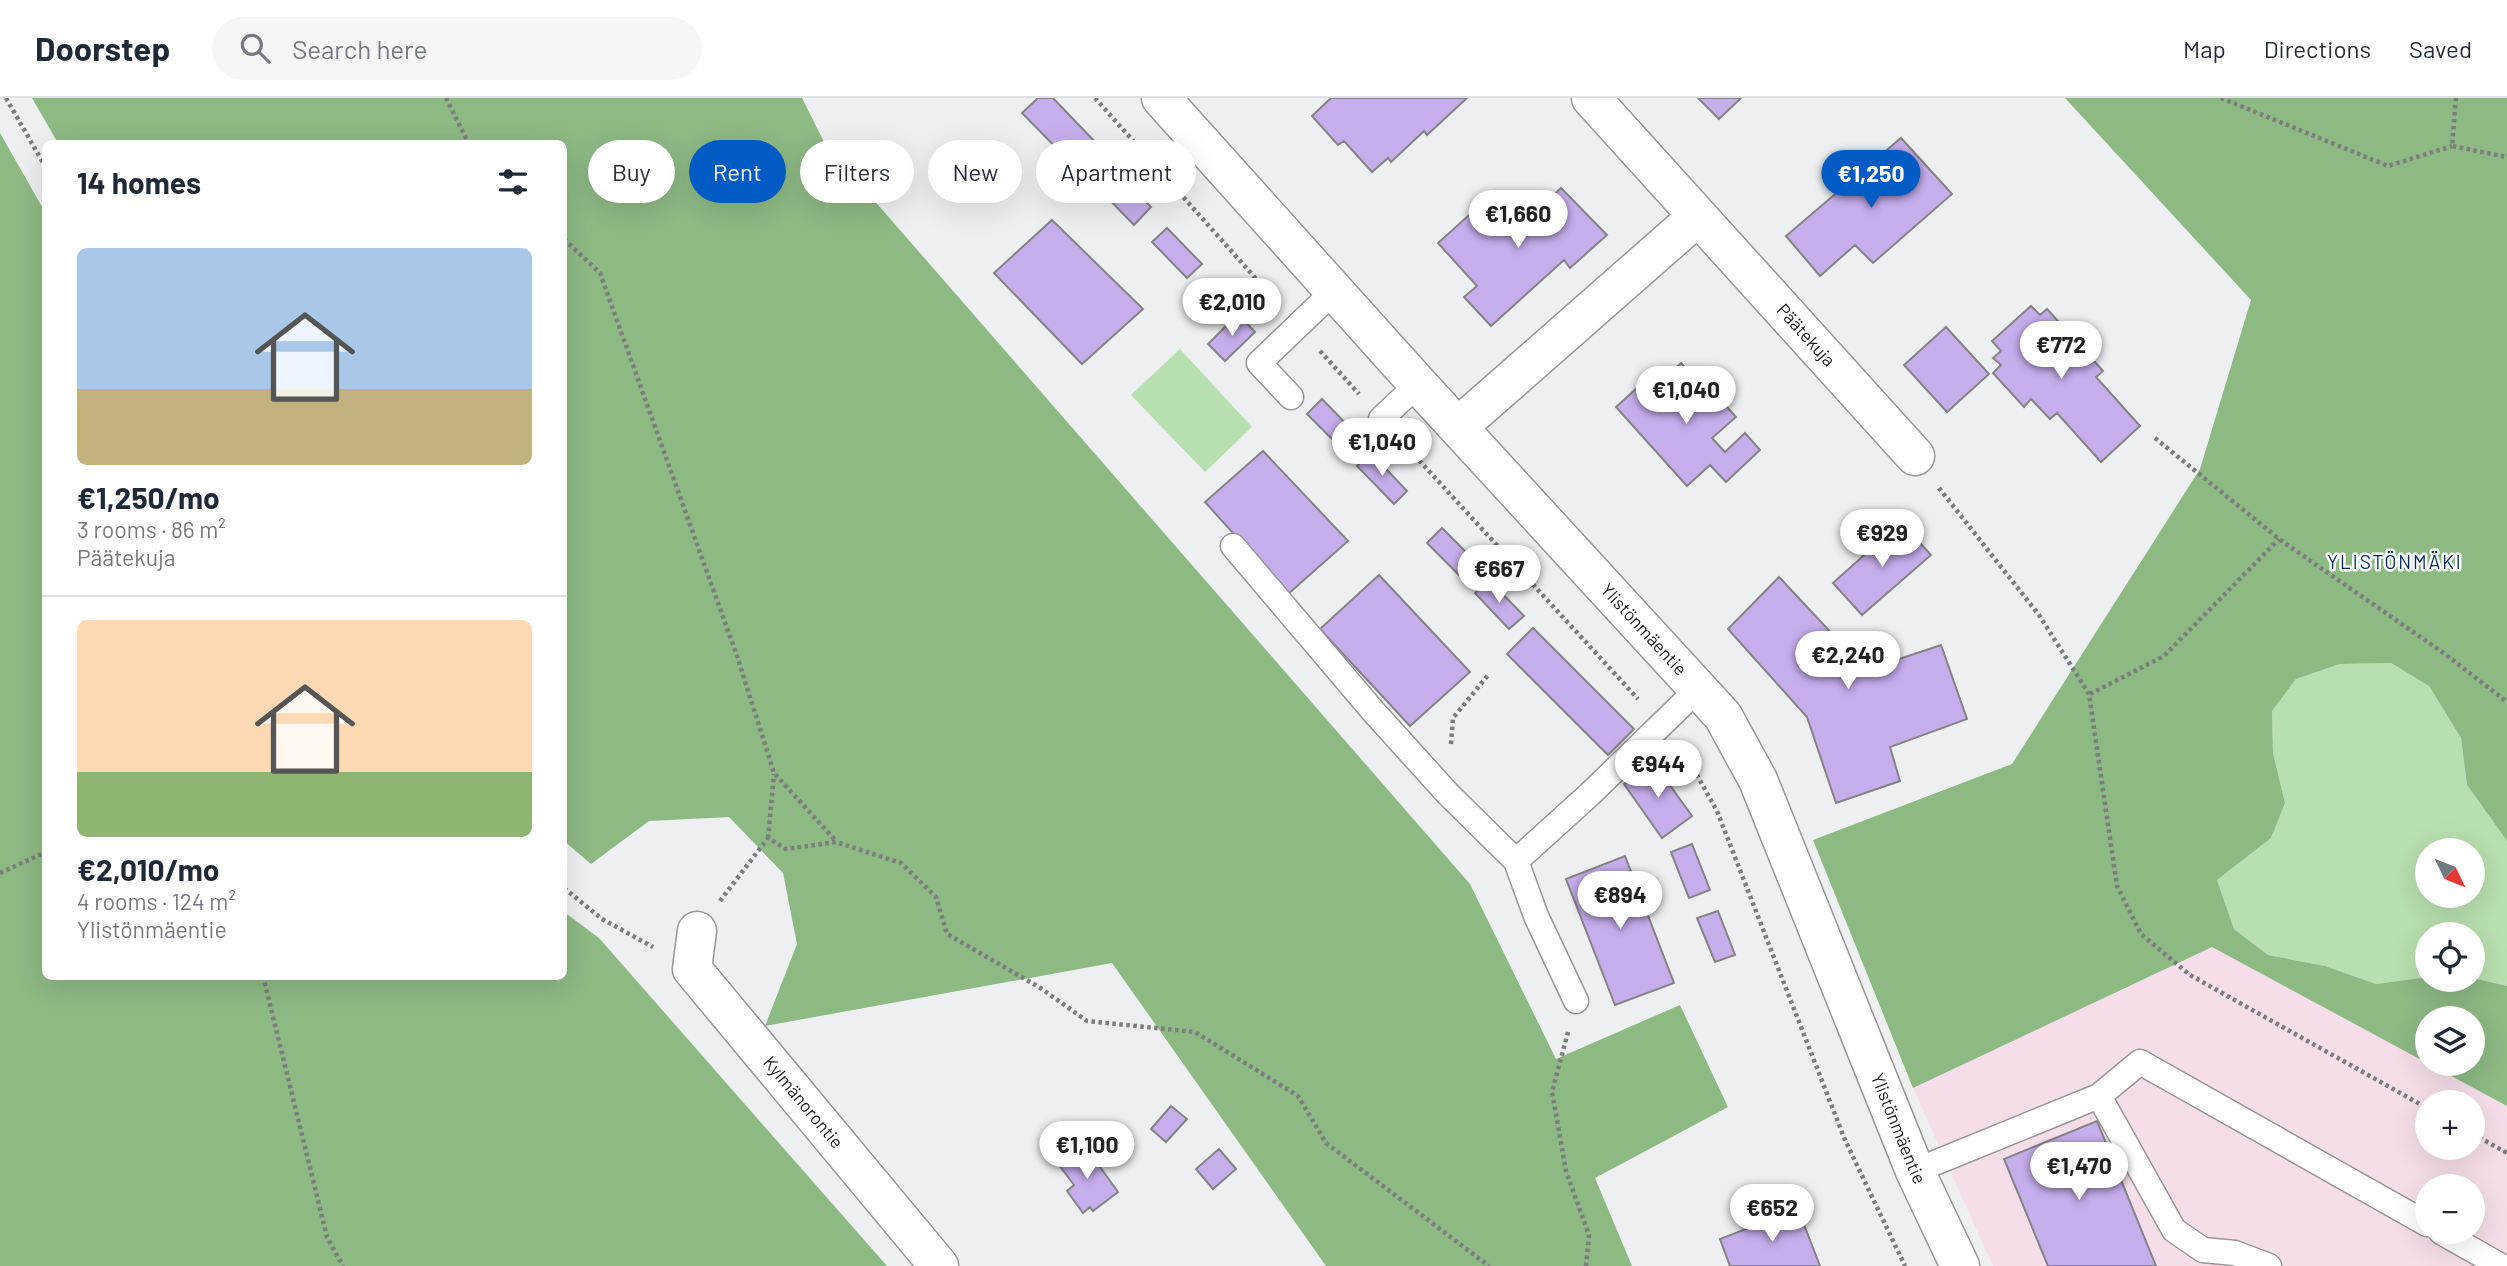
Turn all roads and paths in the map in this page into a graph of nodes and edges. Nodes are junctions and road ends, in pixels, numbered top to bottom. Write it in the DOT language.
graph roads {
  1 [pos="6,98"];
  2 [pos="446,98"];
  3 [pos="1095,98"];
  4 [pos="1161,98"];
  5 [pos="1591,98"];
  6 [pos="2221,98"];
  7 [pos="2456,98"];
  8 [pos="467,140"];
  9 [pos="2452,146"];
  10 [pos="2507,157"];
  11 [pos="42,161"];
  12 [pos="1697,216"];
  13 [pos="567,242"];
  14 [pos="1334,291"];
  15 [pos="1298,326"];
  16 [pos="1418,384"];
  17 [pos="1291,397"];
  18 [pos="1381,419"];
  19 [pos="1459,426"];
  20 [pos="2155,438"];
  21 [pos="1915,456"];
  22 [pos="2279,539"];
  23 [pos="1233,546"];
  24 [pos="1489,674"];
  25 [pos="1699,688"];
  26 [pos="2089,694"];
  27 [pos="2507,702"];
  28 [pos="1661,724"];
  29 [pos="774,773"];
  30 [pos="1448,794"];
  31 [pos="768,838"];
  32 [pos="836,842"];
  33 [pos="42,854"];
  34 [pos="1516,861"];
  35 [pos="0,873"];
  36 [pos="567,890"];
  37 [pos="696,931"];
  38 [pos="692,969"];
  39 [pos="264,980"];
  40 [pos="1576,1001"];
  41 [pos="2099,1096"];
  42 [pos="2415,1101"];
  43 [pos="2485,1141"];
  44 [pos="2507,1153"];
  45 [pos="1915,1171"];
  46 [pos="2415,1217"];
  47 [pos="2462,1244"];
  48 [pos="343,1266"];
  49 [pos="939,1266"];
  50 [pos="1489,1266"];
  51 [pos="1586,1266"];
  52 [pos="1905,1266"];
  53 [pos="1960,1266"];
  54 [pos="2269,1266"];
  55 [pos="2501,1266"];
  1 -- 11 [label="path"];
  2 -- 8 [label="path"];
  3 -- 15 [label="path"];
  4 -- 14 [label="street, Ylistönmäentie"];
  5 -- 12 [label="street, Päätekuja"];
  6 -- 9 [label="path"];
  7 -- 9 [label="path"];
  9 -- 10 [label="path"];
  12 -- 19 [label="street"];
  12 -- 21 [label="street, Päätekuja"];
  13 -- 29 [label="path"];
  14 -- 15 [label="lane"];
  14 -- 16 [label="street, Ylistönmäentie"];
  15 -- 17 [label="lane"];
  15 -- 18 [label="path"];
  16 -- 18 [label="lane"];
  16 -- 19 [label="street, Ylistönmäentie"];
  18 -- 28 [label="path"];
  19 -- 25 [label="street, Ylistönmäentie"];
  20 -- 22 [label="path"];
  21 -- 26 [label="path"];
  22 -- 26 [label="path"];
  22 -- 27 [label="path"];
  23 -- 30 [label="lane"];
  24 -- 30 [label="path"];
  25 -- 28 [label="lane"];
  25 -- 45 [label="street, Ylistönmäentie"];
  26 -- 42 [label="path"];
  28 -- 34 [label="lane"];
  28 -- 52 [label="path"];
  29 -- 31 [label="path"];
  29 -- 32 [label="path"];
  30 -- 34 [label="lane"];
  31 -- 32 [label="path"];
  31 -- 37 [label="path"];
  32 -- 50 [label="path"];
  33 -- 35 [label="path"];
  34 -- 40 [label="lane"];
  36 -- 38 [label="path"];
  37 -- 38 [label="street"];
  38 -- 49 [label="street, Kylmänorontie"];
  39 -- 48 [label="path"];
  40 -- 51 [label="path"];
  41 -- 45 [label="lane"];
  41 -- 46 [label="lane"];
  41 -- 54 [label="lane"];
  43 -- 44 [label="path"];
  45 -- 53 [label="street, Ylistönmäentie"];
  47 -- 55 [label="lane"];
}
